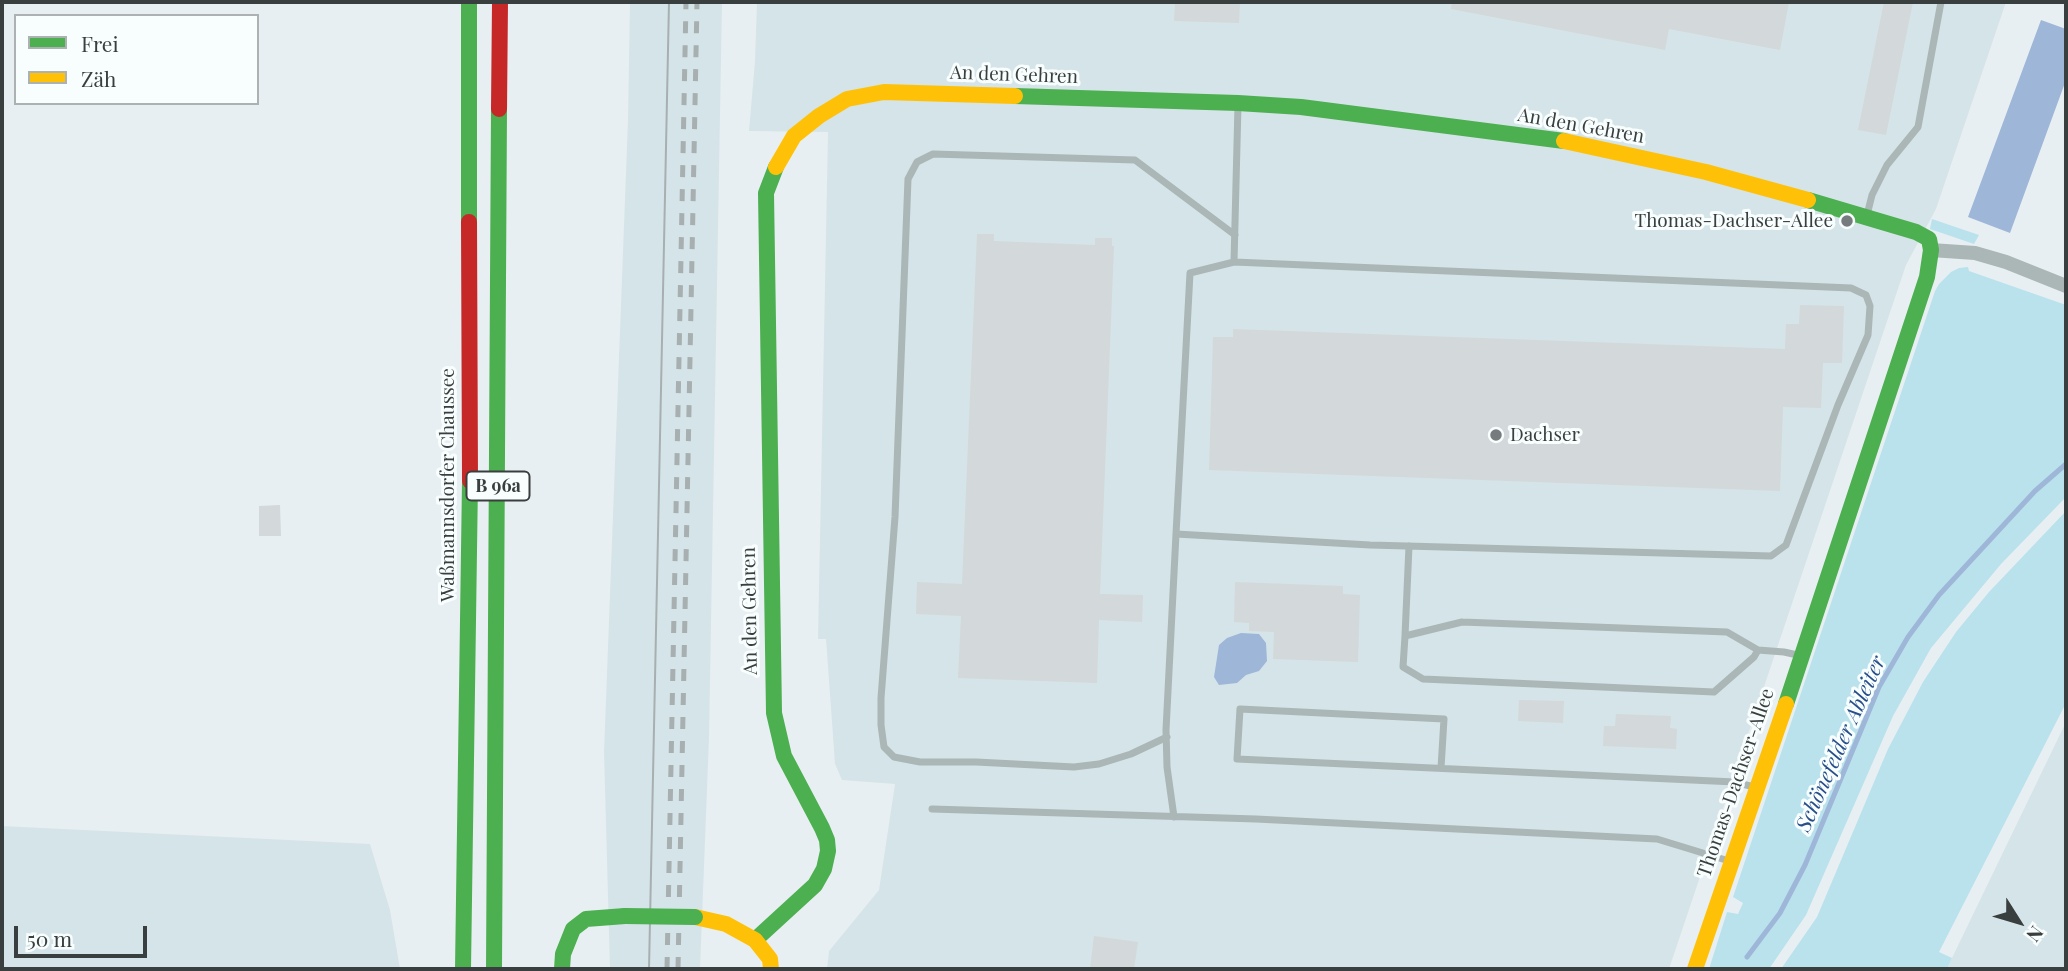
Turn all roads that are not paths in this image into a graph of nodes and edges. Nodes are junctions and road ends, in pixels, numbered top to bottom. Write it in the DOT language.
graph roads {
  1 [pos="469,2"];
  2 [pos="500,2"];
  3 [pos="1941,2"];
  4 [pos="1238,103"];
  5 [pos="1866,217"];
  6 [pos="1234,235"];
  7 [pos="1931,250"];
  8 [pos="1234,262"];
  9 [pos="2066,286"];
  10 [pos="1176,534"];
  11 [pos="1409,546"];
  12 [pos="1405,636"];
  13 [pos="1758,650"];
  14 [pos="1802,656"];
  15 [pos="1167,737"];
  16 [pos="1441,768"];
  17 [pos="1758,788"];
  18 [pos="932,809"];
  19 [pos="1174,817"];
  20 [pos="1731,862"];
  21 [pos="755,940"];
  22 [pos="463,969"];
  23 [pos="494,969"];
  24 [pos="562,969"];
  25 [pos="771,969"];
  26 [pos="1695,969"];
  1 -- 22 [label="street, Waßmannsdorfer Chaussee / B 96a"];
  2 -- 23 [label="street, B 96a"];
  3 -- 5 [label="lane"];
  4 -- 5 [label="street, An den Gehren"];
  4 -- 6 [label="lane"];
  4 -- 21 [label="street, An den Gehren"];
  5 -- 7 [label="street, An den Gehren"];
  6 -- 8 [label="lane"];
  6 -- 15 [label="lane"];
  7 -- 9 [label="street"];
  7 -- 14 [label="street, Thomas-Dachser-Allee"];
  8 -- 10 [label="lane"];
  8 -- 11 [label="lane"];
  10 -- 11 [label="lane"];
  10 -- 15 [label="lane"];
  11 -- 12 [label="lane"];
  12 -- 13 [label="lane"];
  12 -- 13 [label="lane"];
  13 -- 14 [label="lane"];
  14 -- 17 [label="street, Thomas-Dachser-Allee"];
  15 -- 19 [label="lane"];
  16 -- 16 [label="lane"];
  16 -- 17 [label="lane"];
  17 -- 20 [label="street, Thomas-Dachser-Allee"];
  18 -- 19 [label="lane"];
  19 -- 20 [label="lane"];
  20 -- 26 [label="street, Thomas-Dachser-Allee"];
  21 -- 24 [label="street, bridge"];
  21 -- 25 [label="street"];
}
